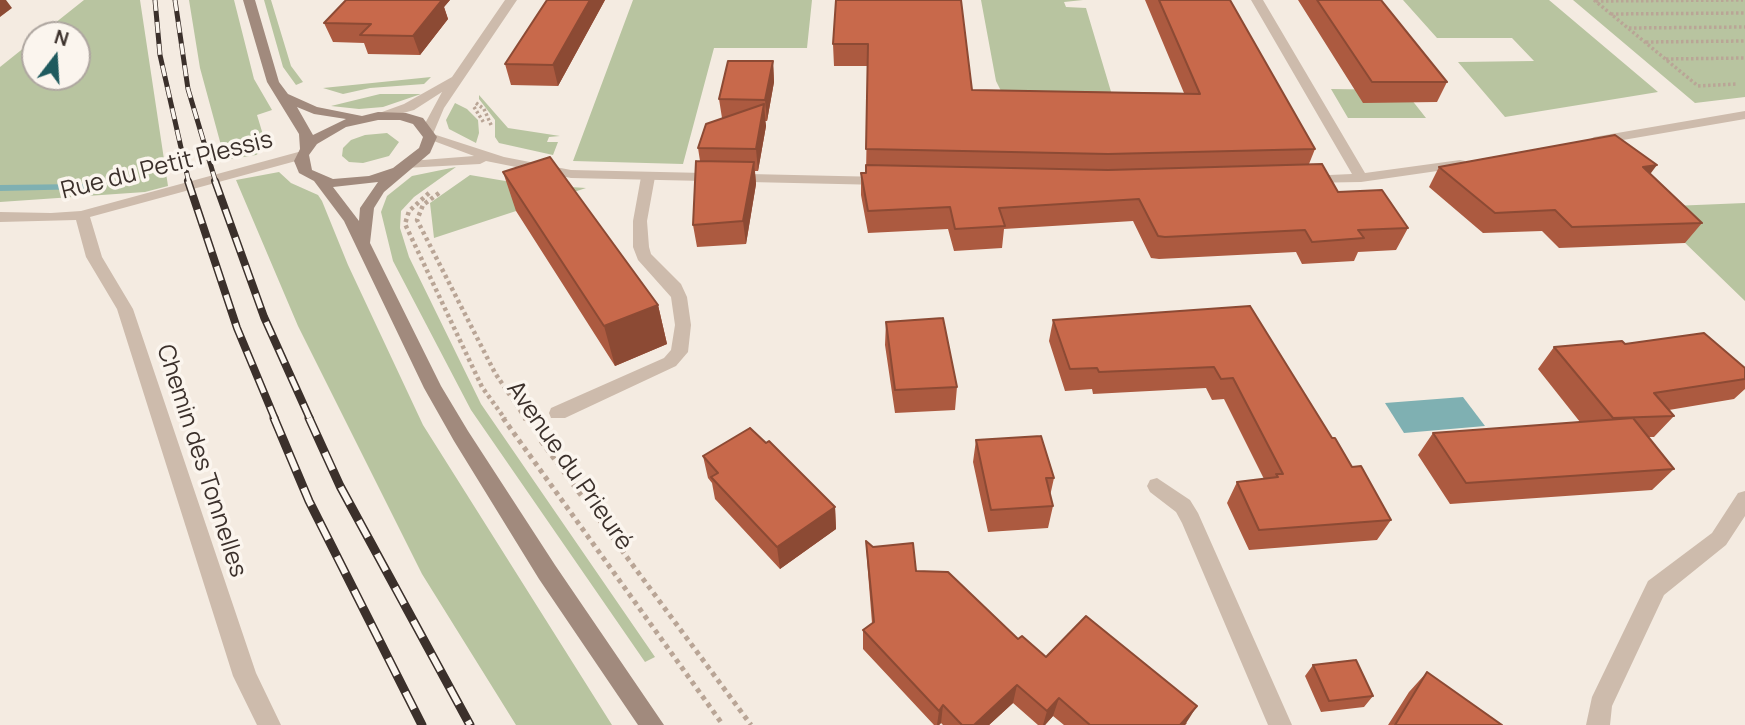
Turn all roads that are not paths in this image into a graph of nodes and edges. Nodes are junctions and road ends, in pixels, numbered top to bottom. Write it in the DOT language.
graph roads {
  1 [pos="249,0"];
  2 [pos="511,0"];
  3 [pos="1257,0"];
  4 [pos="460,74"];
  5 [pos="285,97"];
  6 [pos="1745,116"];
  7 [pos="372,117"];
  8 [pos="429,134"];
  9 [pos="1584,142"];
  10 [pos="304,151"];
  11 [pos="501,161"];
  12 [pos="1477,161"];
  13 [pos="404,168"];
  14 [pos="648,177"];
  15 [pos="1361,178"];
  16 [pos="1290,180"];
  17 [pos="321,181"];
  18 [pos="902,181"];
  19 [pos="82,215"];
  20 [pos="0,217"];
  21 [pos="368,254"];
  22 [pos="558,413"];
  23 [pos="1157,486"];
  24 [pos="1745,499"];
  25 [pos="269,725"];
  26 [pos="652,725"];
  27 [pos="1280,725"];
  28 [pos="1598,725"];
  1 -- 5 [label="street"];
  2 -- 4 [label="street"];
  3 -- 15 [label="street"];
  4 -- 7 [label="street"];
  4 -- 8 [label="street"];
  5 -- 7 [label="street"];
  5 -- 10 [label="street"];
  6 -- 9 [label="street"];
  7 -- 8 [label="street"];
  7 -- 10 [label="street"];
  8 -- 11 [label="street"];
  8 -- 13 [label="street"];
  10 -- 17 [label="street"];
  10 -- 19 [label="street, Rue du Petit Plessis"];
  11 -- 13 [label="street"];
  11 -- 14 [label="street"];
  12 -- 15 [label="street"];
  13 -- 17 [label="street"];
  13 -- 21 [label="street"];
  14 -- 18 [label="street"];
  14 -- 22 [label="street"];
  15 -- 16 [label="street"];
  17 -- 21 [label="street"];
  19 -- 20 [label="street, Rue du Petit Plessis"];
  19 -- 25 [label="street, Chemin des Tonnelles"];
  21 -- 26 [label="street"];
  23 -- 27 [label="street"];
  24 -- 28 [label="street"];
}
